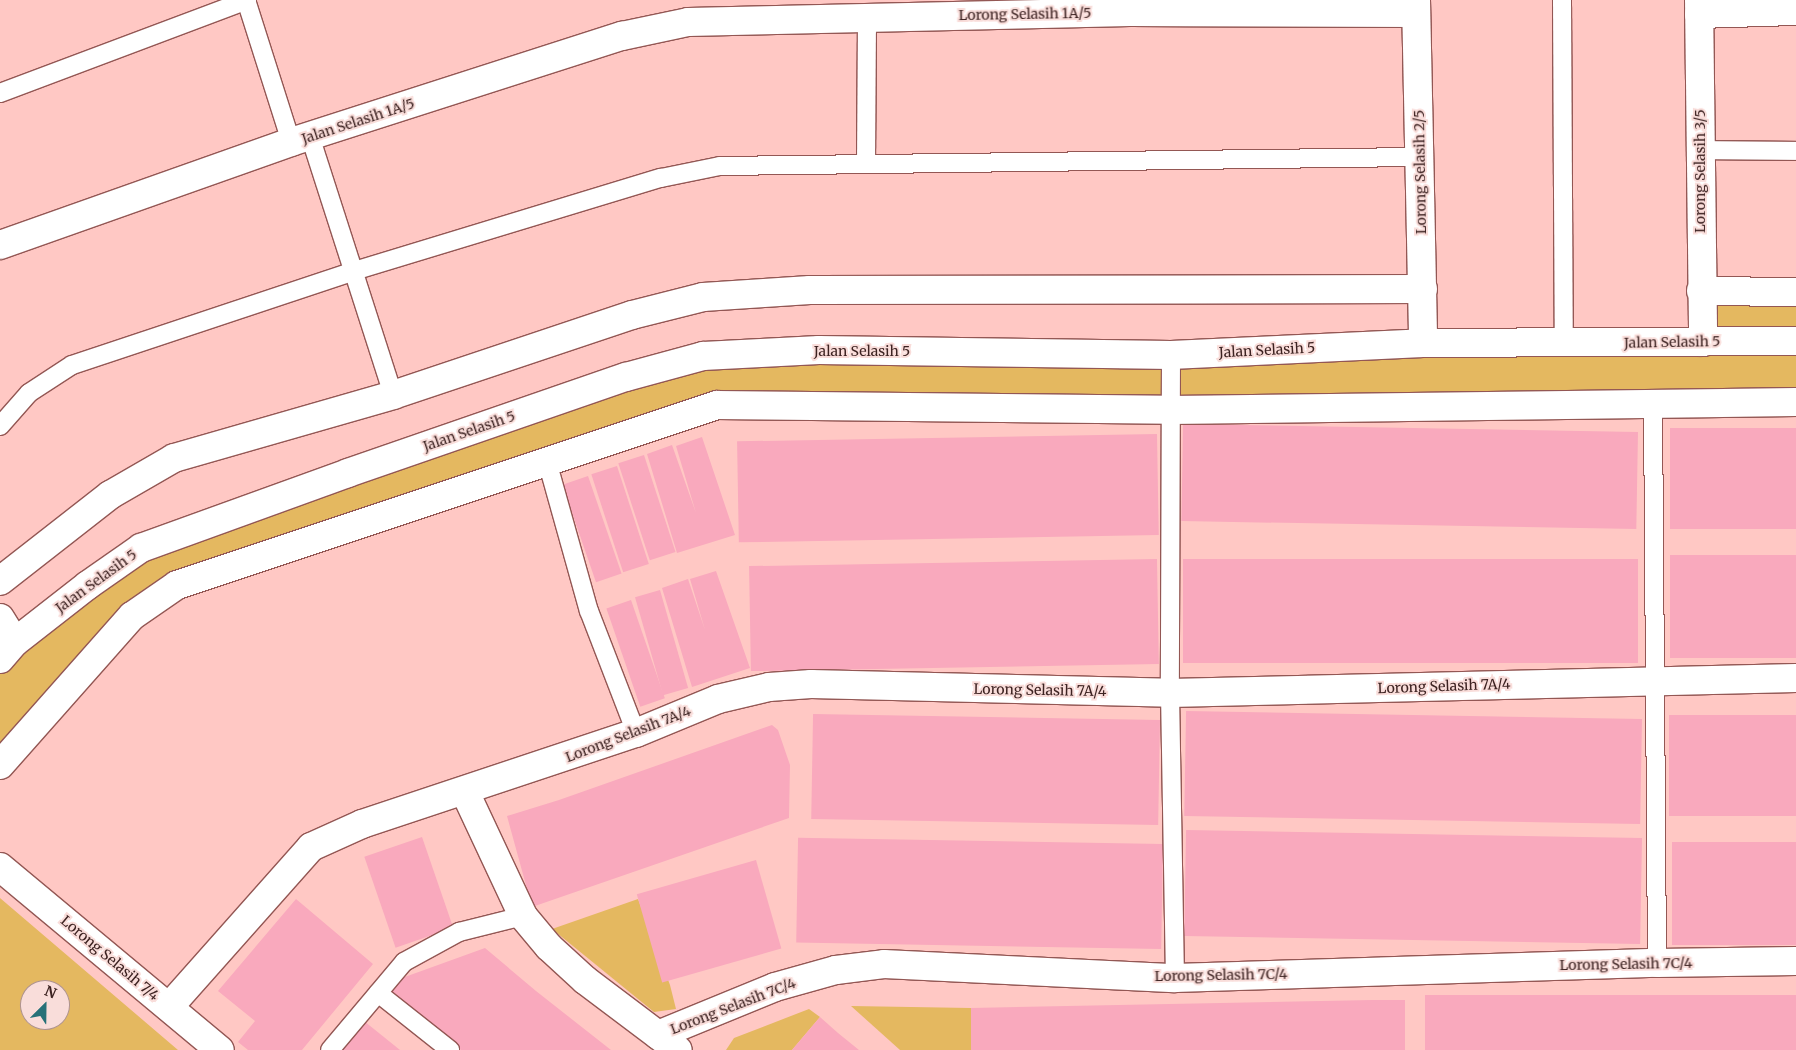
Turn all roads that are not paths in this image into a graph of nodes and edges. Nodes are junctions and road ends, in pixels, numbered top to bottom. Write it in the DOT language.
graph roads {
  1 [pos="246,0"];
  2 [pos="1562,0"];
  3 [pos="1130,6"];
  4 [pos="1276,6"];
  5 [pos="1416,6"];
  6 [pos="1699,7"];
  7 [pos="991,8"];
  8 [pos="831,9"];
  9 [pos="1796,12"];
  10 [pos="867,18"];
  11 [pos="723,20"];
  12 [pos="0,93"];
  13 [pos="301,139"];
  14 [pos="1700,150"];
  15 [pos="1796,151"];
  16 [pos="1418,157"];
  17 [pos="866,164"];
  18 [pos="0,245"];
  19 [pos="354,271"];
  20 [pos="1423,289"];
  21 [pos="1701,291"];
  22 [pos="1796,292"];
  23 [pos="1796,341"];
  24 [pos="1703,342"];
  25 [pos="1423,343"];
  26 [pos="1564,344"];
  27 [pos="1171,355"];
  28 [pos="393,395"];
  29 [pos="1796,402"];
  30 [pos="1654,403"];
  31 [pos="1169,410"];
  32 [pos="0,426"];
  33 [pos="547,461"];
  34 [pos="0,581"];
  35 [pos="0,618"];
  36 [pos="8,650"];
  37 [pos="1796,678"];
  38 [pos="1655,681"];
  39 [pos="1170,693"];
  40 [pos="636,733"];
  41 [pos="0,765"];
  42 [pos="465,792"];
  43 [pos="0,867"];
  44 [pos="523,916"];
  45 [pos="1657,962"];
  46 [pos="1796,962"];
  47 [pos="1175,978"];
  48 [pos="378,993"];
  49 [pos="169,1007"];
  50 [pos="668,1042"];
  51 [pos="220,1050"];
  52 [pos="330,1050"];
  53 [pos="450,1050"];
  1 -- 12 [label="lane"];
  1 -- 13 [label="lane"];
  2 -- 26 [label="lane"];
  3 -- 4 [label="street, Lorong Selasih 1A/5"];
  3 -- 7 [label="street, Lorong Selasih 1A/5"];
  4 -- 5 [label="street, Lorong Selasih 1A/5"];
  5 -- 16 [label="street, Lorong Selasih 2/5"];
  6 -- 9 [label="street"];
  6 -- 14 [label="street, Lorong Selasih 3/5"];
  7 -- 10 [label="street, Lorong Selasih 1A/5"];
  8 -- 10 [label="street, Lorong Selasih 1A/5"];
  8 -- 11 [label="street, Lorong Selasih 1A/5"];
  10 -- 17 [label="lane"];
  11 -- 13 [label="street, Jalan Selasih 1A/5"];
  13 -- 18 [label="street, Jalan Selasih 1A/5"];
  13 -- 19 [label="lane"];
  14 -- 15 [label="lane"];
  14 -- 21 [label="street, Lorong Selasih 3/5"];
  16 -- 17 [label="lane"];
  16 -- 20 [label="street, Lorong Selasih 2/5"];
  17 -- 19 [label="lane"];
  19 -- 28 [label="lane"];
  19 -- 32 [label="lane"];
  20 -- 25 [label="street, Lorong Selasih 2/5"];
  20 -- 28 [label="street"];
  21 -- 22 [label="street"];
  21 -- 24 [label="street, Lorong Selasih 3/5"];
  23 -- 24 [label="street, Jalan Selasih 5"];
  24 -- 26 [label="street, Jalan Selasih 5"];
  25 -- 26 [label="street, Jalan Selasih 5"];
  25 -- 27 [label="street, Jalan Selasih 5"];
  27 -- 31 [label="lane"];
  27 -- 36 [label="street, Jalan Selasih 5"];
  28 -- 34 [label="street"];
  29 -- 30 [label="street"];
  30 -- 31 [label="street"];
  30 -- 38 [label="lane"];
  31 -- 33 [label="street"];
  31 -- 39 [label="lane"];
  33 -- 40 [label="lane"];
  33 -- 41 [label="street"];
  35 -- 36 [label="street"];
  37 -- 38 [label="street, Lorong Selasih 7A/4"];
  38 -- 39 [label="street, Lorong Selasih 7A/4"];
  38 -- 45 [label="lane"];
  39 -- 40 [label="street, Lorong Selasih 7A/4"];
  39 -- 47 [label="lane"];
  40 -- 42 [label="street, Lorong Selasih 7A/4"];
  42 -- 44 [label="street"];
  42 -- 49 [label="street, Lorong Selasih 7A/4"];
  43 -- 49 [label="street, Lorong Selasih 7/4"];
  44 -- 48 [label="lane"];
  44 -- 50 [label="street"];
  45 -- 46 [label="street, Lorong Selasih 7C/4"];
  45 -- 47 [label="street, Lorong Selasih 7C/4"];
  47 -- 50 [label="street, Lorong Selasih 7C/4"];
  48 -- 52 [label="lane"];
  48 -- 53 [label="lane"];
  49 -- 51 [label="street, Lorong Selasih 7/4"];
}
